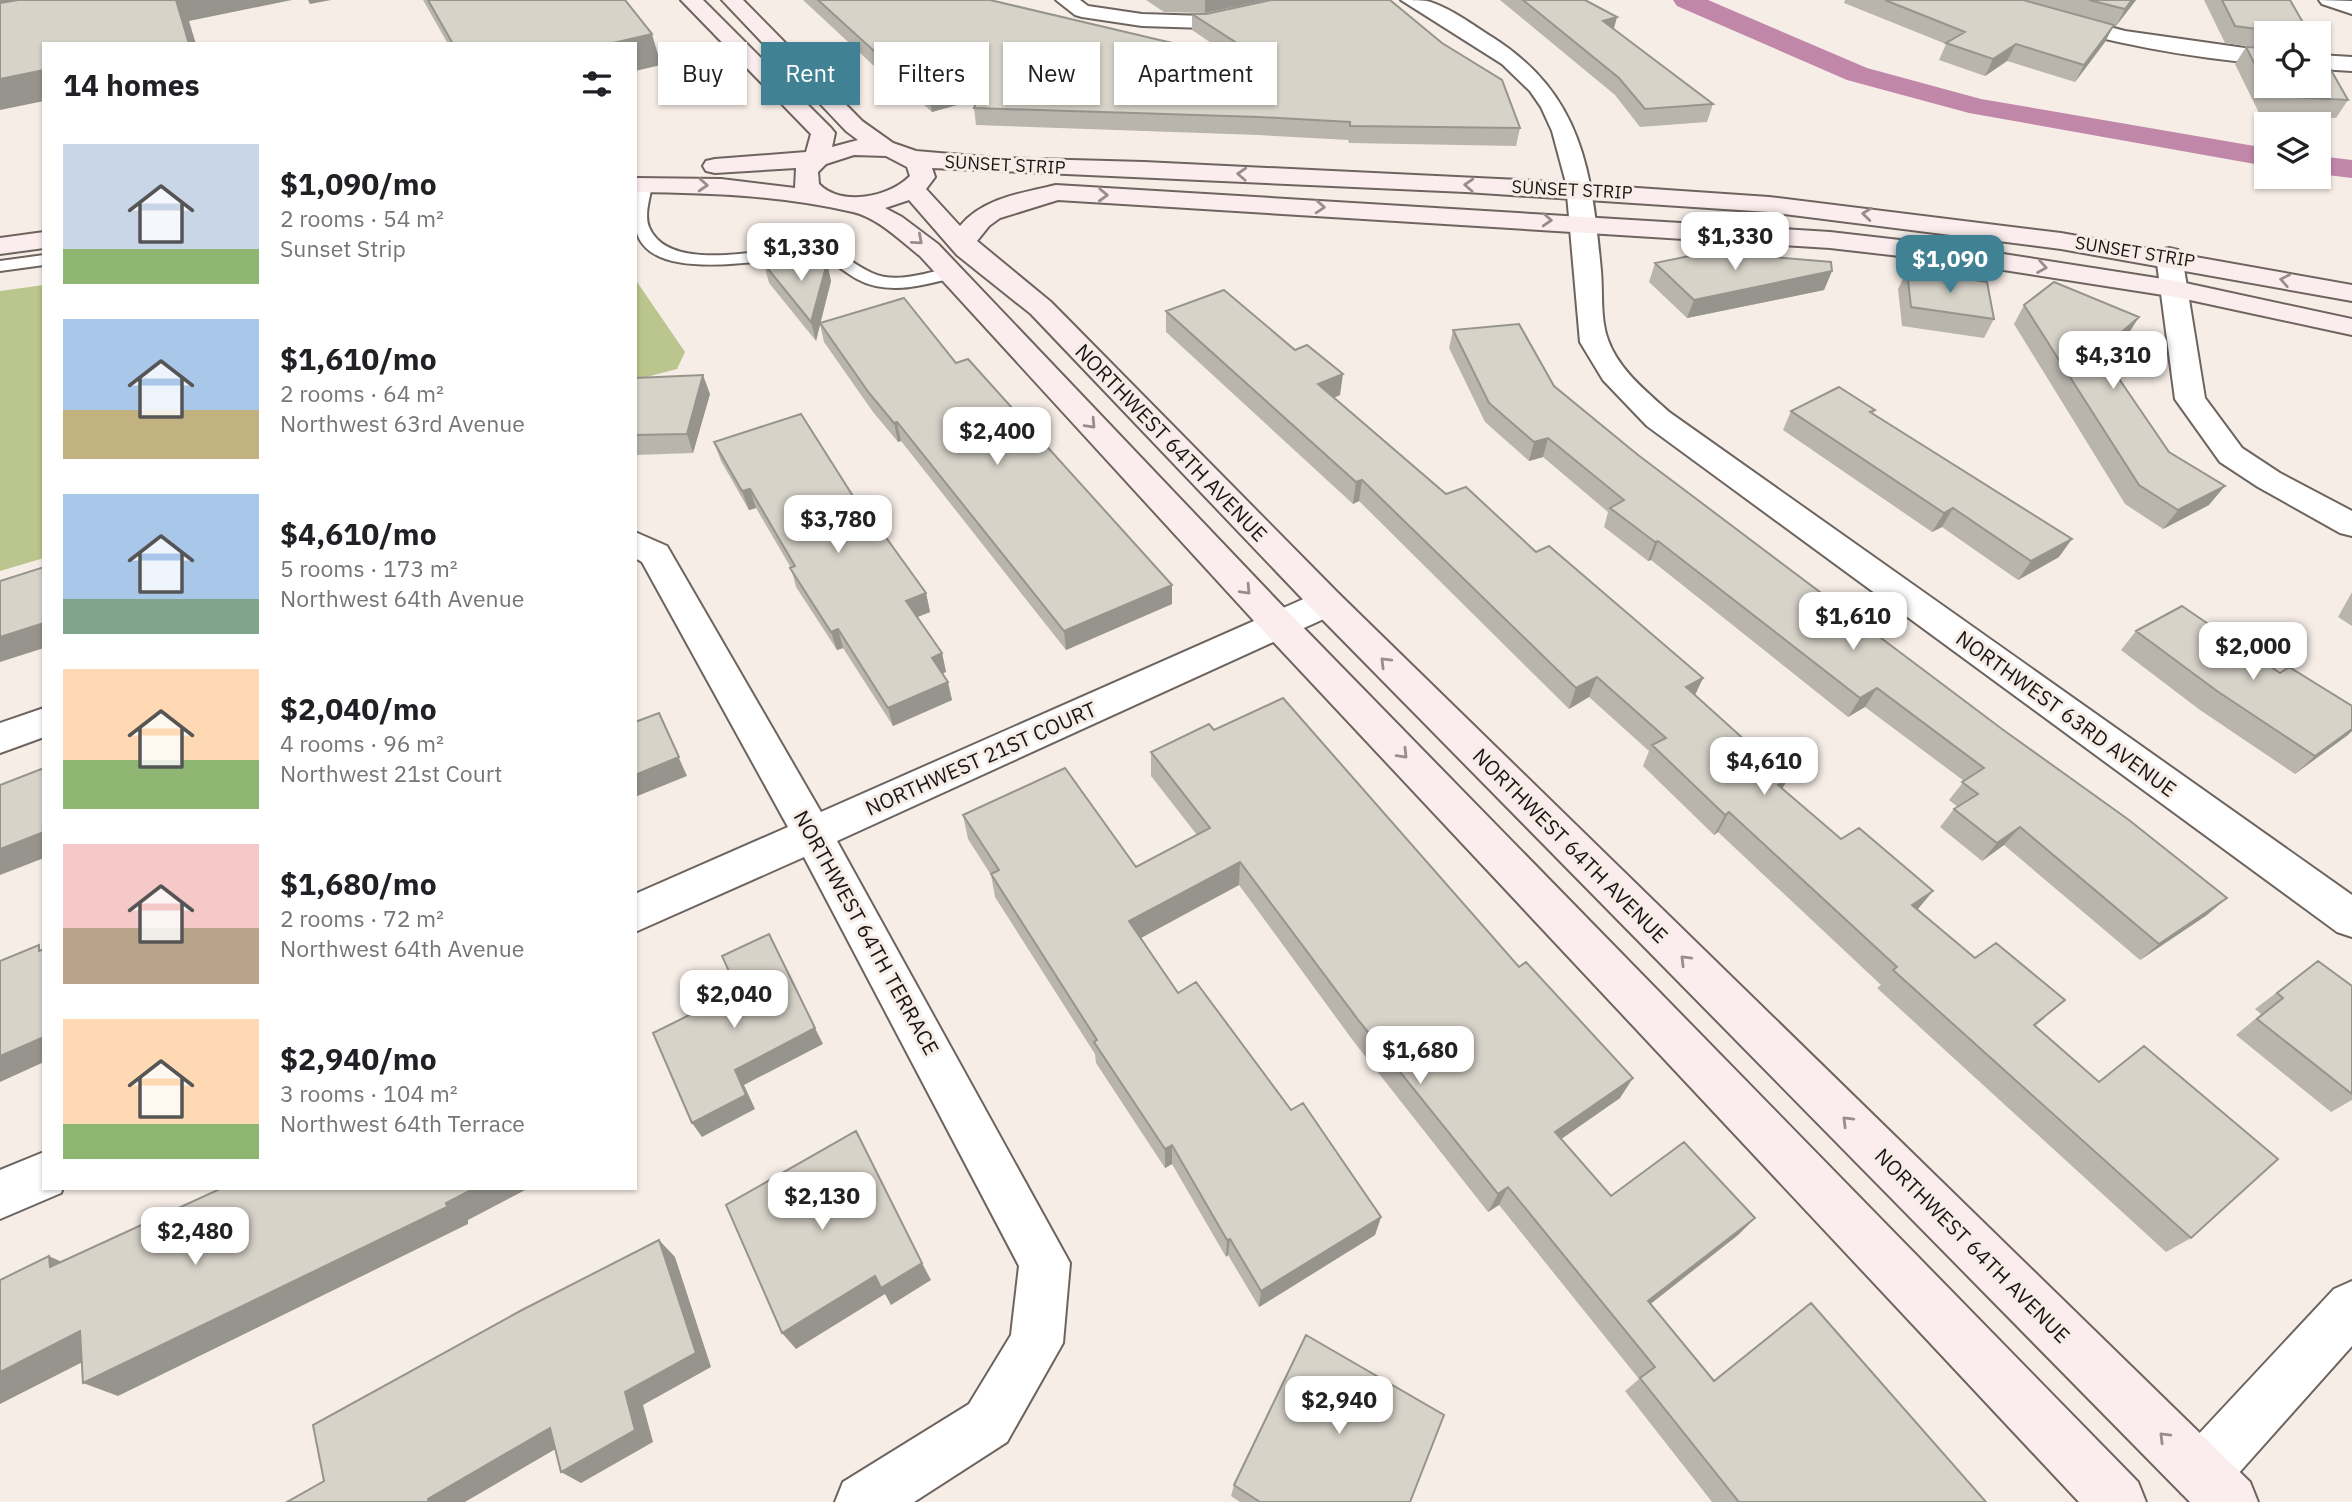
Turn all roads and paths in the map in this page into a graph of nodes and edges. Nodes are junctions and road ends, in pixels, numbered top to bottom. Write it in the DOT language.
graph roads {
  1 [pos="691,0"];
  2 [pos="732,0"];
  3 [pos="1066,0"];
  4 [pos="1308,0"];
  5 [pos="1411,0"];
  6 [pos="1987,0"];
  7 [pos="2329,0"];
  8 [pos="2352,8"];
  9 [pos="2254,57"];
  10 [pos="2331,63"];
  11 [pos="2352,64"];
  12 [pos="808,118"];
  13 [pos="884,148"];
  14 [pos="911,158"];
  15 [pos="817,159"];
  16 [pos="740,165"];
  17 [pos="638,190"];
  18 [pos="912,190"];
  19 [pos="948,190"];
  20 [pos="1578,190"];
  21 [pos="983,191"];
  22 [pos="1056,193"];
  23 [pos="819,198"];
  24 [pos="860,205"];
  25 [pos="1583,222"];
  26 [pos="42,223"];
  27 [pos="0,229"];
  28 [pos="42,240"];
  29 [pos="0,246"];
  30 [pos="2169,256"];
  31 [pos="42,260"];
  32 [pos="958,261"];
  33 [pos="0,266"];
  34 [pos="2176,289"];
  35 [pos="2352,293"];
  36 [pos="2352,327"];
  37 [pos="2352,525"];
  38 [pos="637,544"];
  39 [pos="1326,603"];
  40 [pos="1279,625"];
  41 [pos="42,723"];
  42 [pos="0,738"];
  43 [pos="813,835"];
  44 [pos="637,913"];
  45 [pos="2352,919"];
  46 [pos="42,1177"];
  47 [pos="0,1195"];
  48 [pos="2352,1307"];
  49 [pos="2216,1488"];
  50 [pos="863,1502"];
  51 [pos="2118,1502"];
  1 -- 12 [label="street"];
  2 -- 13 [label="street"];
  3 -- 4 [label="street"];
  5 -- 20 [label="street, NORTHWEST 63RD AVENUE"];
  6 -- 9 [label="street"];
  7 -- 8 [label="street"];
  10 -- 11 [label="street"];
  12 -- 15 [label="street"];
  12 -- 16 [label="street"];
  13 -- 14 [label="street, SUNSET STRIP"];
  13 -- 15 [label="street"];
  14 -- 18 [label="street"];
  20 -- 14 [label="street, SUNSET STRIP, one-way"];
  15 -- 16 [label="street"];
  15 -- 23 [label="street"];
  16 -- 17 [label="street"];
  17 -- 23 [label="street, one-way"];
  17 -- 32 [label="lane"];
  18 -- 19 [label="street, SUNSET STRIP"];
  18 -- 24 [label="street, SUNSET STRIP"];
  18 -- 32 [label="street, NORTHWEST 64TH AVENUE"];
  20 -- 25 [label="street, NORTHWEST 63RD AVENUE"];
  30 -- 20 [label="street, SUNSET STRIP, one-way"];
  21 -- 22 [label="street, SUNSET STRIP"];
  22 -- 25 [label="street, SUNSET STRIP, one-way"];
  22 -- 32 [label="street"];
  23 -- 24 [label="street"];
  24 -- 32 [label="street, NORTHWEST 64TH AVENUE, one-way"];
  25 -- 34 [label="street, SUNSET STRIP, one-way"];
  25 -- 45 [label="street, NORTHWEST 63RD AVENUE"];
  26 -- 27 [label="street"];
  28 -- 29 [label="street"];
  30 -- 34 [label="street"];
  35 -- 30 [label="street, SUNSET STRIP, one-way"];
  31 -- 33 [label="lane"];
  32 -- 39 [label="street, NORTHWEST 64TH AVENUE"];
  32 -- 40 [label="street, NORTHWEST 64TH AVENUE, one-way"];
  34 -- 36 [label="street, SUNSET STRIP"];
  34 -- 37 [label="street"];
  38 -- 43 [label="street, NORTHWEST 64TH TERRACE"];
  39 -- 40 [label="street, NORTHWEST 21ST COURT"];
  49 -- 39 [label="street, NORTHWEST 64TH AVENUE, one-way"];
  40 -- 43 [label="street, NORTHWEST 21ST COURT"];
  40 -- 51 [label="street, NORTHWEST 64TH AVENUE, one-way"];
  41 -- 42 [label="street"];
  43 -- 44 [label="street, NORTHWEST 21ST COURT"];
  43 -- 50 [label="street, NORTHWEST 64TH TERRACE"];
  46 -- 47 [label="street"];
  48 -- 49 [label="street"];
}
